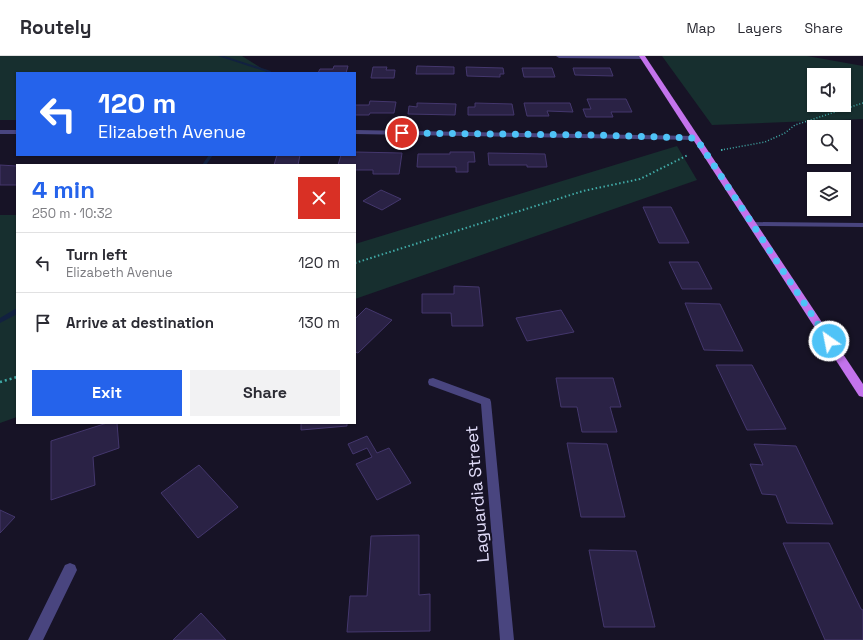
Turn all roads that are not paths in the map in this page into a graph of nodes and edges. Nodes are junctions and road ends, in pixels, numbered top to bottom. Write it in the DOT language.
graph roads {
  1 [pos="558,56"];
  2 [pos="642,56"];
  3 [pos="0,132"];
  4 [pos="16,132"];
  5 [pos="356,132"];
  6 [pos="696,138"];
  7 [pos="752,224"];
  8 [pos="863,225"];
  9 [pos="433,382"];
  10 [pos="863,393"];
  11 [pos="70,570"];
  12 [pos="35,640"];
  13 [pos="507,640"];
  1 -- 2 [label="street"];
  2 -- 6 [label="main road"];
  3 -- 4 [label="street"];
  5 -- 6 [label="street"];
  6 -- 7 [label="main road"];
  7 -- 8 [label="street"];
  7 -- 10 [label="main road"];
  9 -- 13 [label="street, Laguardia Street"];
  11 -- 12 [label="street"];
}
